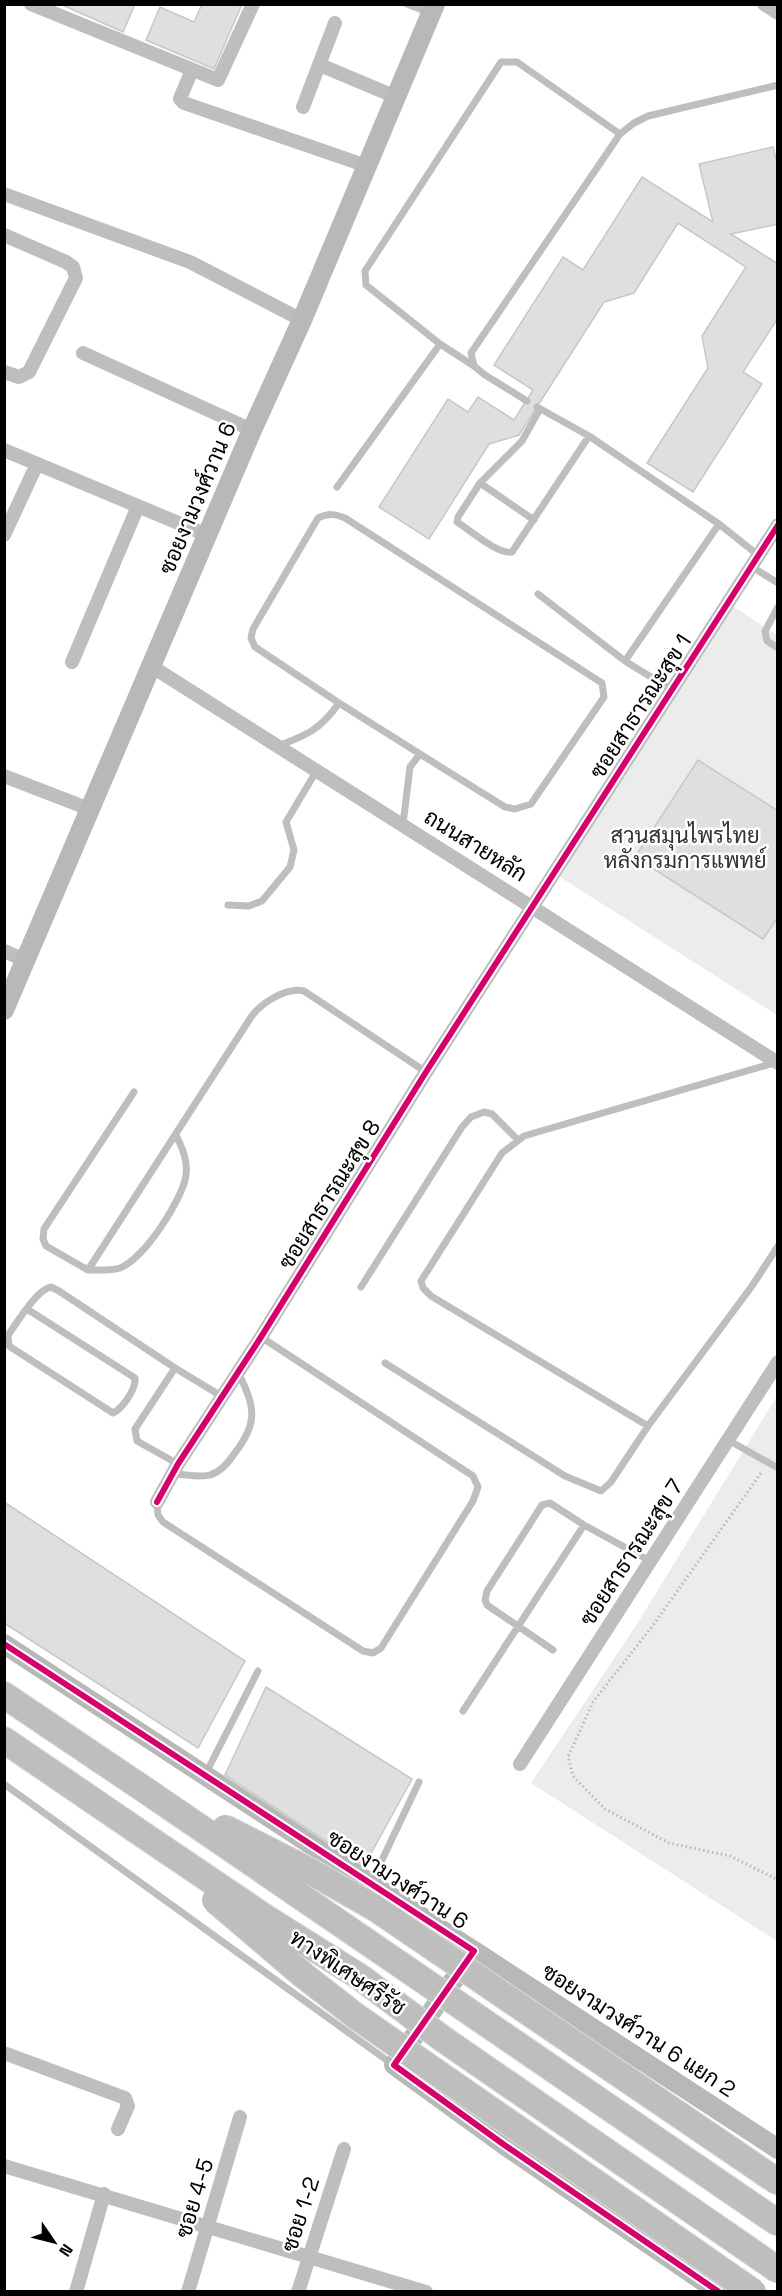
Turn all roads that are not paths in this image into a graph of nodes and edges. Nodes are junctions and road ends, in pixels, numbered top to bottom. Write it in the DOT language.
graph roads {
  1 [pos="32,4"];
  2 [pos="254,4"];
  3 [pos="407,4"];
  4 [pos="764,4"];
  5 [pos="433,9"];
  6 [pos="777,13"];
  7 [pos="335,23"];
  8 [pos="320,65"];
  9 [pos="192,70"];
  10 [pos="777,85"];
  11 [pos="396,97"];
  12 [pos="303,107"];
  13 [pos="620,134"];
  14 [pos="367,166"];
  15 [pos="4,194"];
  16 [pos="4,235"];
  17 [pos="302,320"];
  18 [pos="440,344"];
  19 [pos="82,353"];
  20 [pos="474,366"];
  21 [pos="4,372"];
  22 [pos="527,400"];
  23 [pos="252,430"];
  24 [pos="589,436"];
  25 [pos="4,450"];
  26 [pos="37,464"];
  27 [pos="480,483"];
  28 [pos="337,487"];
  29 [pos="138,506"];
  30 [pos="534,520"];
  31 [pos="719,524"];
  32 [pos="777,525"];
  33 [pos="4,535"];
  34 [pos="207,536"];
  35 [pos="755,561"];
  36 [pos="777,583"];
  37 [pos="538,594"];
  38 [pos="777,607"];
  39 [pos="777,648"];
  40 [pos="625,661"];
  41 [pos="72,662"];
  42 [pos="151,666"];
  43 [pos="672,690"];
  44 [pos="339,703"];
  45 [pos="278,746"];
  46 [pos="420,754"];
  47 [pos="316,770"];
  48 [pos="4,776"];
  49 [pos="92,810"];
  50 [pos="403,824"];
  51 [pos="228,905"];
  52 [pos="533,906"];
  53 [pos="4,951"];
  54 [pos="27,961"];
  55 [pos="4,1010"];
  56 [pos="777,1062"];
  57 [pos="426,1072"];
  58 [pos="134,1092"];
  59 [pos="176,1135"];
  60 [pos="518,1140"];
  61 [pos="777,1246"];
  62 [pos="88,1270"];
  63 [pos="361,1287"];
  64 [pos="27,1309"];
  65 [pos="261,1337"];
  66 [pos="777,1362"];
  67 [pos="385,1363"];
  68 [pos="175,1368"];
  69 [pos="238,1374"];
  70 [pos="223,1396"];
  71 [pos="648,1426"];
  72 [pos="728,1440"];
  73 [pos="777,1468"];
  74 [pos="175,1469"];
  75 [pos="157,1502"];
  76 [pos="584,1525"];
  77 [pos="650,1561"];
  78 [pos="518,1627"];
  79 [pos="4,1644"];
  80 [pos="553,1650"];
  81 [pos="258,1671"];
  82 [pos="4,1695"];
  83 [pos="463,1711"];
  84 [pos="4,1740"];
  85 [pos="520,1764"];
  86 [pos="205,1775"];
  87 [pos="420,1782"];
  88 [pos="4,1784"];
  89 [pos="151,1794"];
  90 [pos="136,1830"];
  91 [pos="371,1883"];
  92 [pos="474,1951"];
  93 [pos="4,2053"];
  94 [pos="394,2065"];
  95 [pos="240,2116"];
  96 [pos="118,2129"];
  97 [pos="777,2149"];
  98 [pos="344,2150"];
  99 [pos="4,2166"];
  100 [pos="777,2182"];
  101 [pos="104,2194"];
  102 [pos="777,2223"];
  103 [pos="208,2226"];
  104 [pos="308,2255"];
  105 [pos="777,2270"];
  106 [pos="76,2292"];
  107 [pos="188,2292"];
  108 [pos="298,2292"];
  109 [pos="426,2292"];
  110 [pos="719,2292"];
  111 [pos="753,2292"];
  1 -- 9 [label="street"];
  2 -- 9 [label="street"];
  3 -- 5 [label="lane"];
  4 -- 6 [label="street"];
  5 -- 11 [label="street, ซอยงามวงศ์วาน 6"];
  7 -- 8 [label="street"];
  8 -- 11 [label="street"];
  8 -- 12 [label="street"];
  9 -- 14 [label="street"];
  10 -- 13 [label="lane"];
  11 -- 14 [label="street, ซอยงามวงศ์วาน 6"];
  13 -- 18 [label="lane"];
  13 -- 20 [label="lane"];
  14 -- 17 [label="street, ซอยงามวงศ์วาน 6"];
  15 -- 17 [label="street"];
  16 -- 21 [label="street"];
  17 -- 23 [label="street, ซอยงามวงศ์วาน 6"];
  18 -- 20 [label="lane"];
  18 -- 28 [label="lane"];
  19 -- 23 [label="street"];
  20 -- 22 [label="lane"];
  23 -- 34 [label="street, ซอยงามวงศ์วาน 6"];
  24 -- 27 [label="lane"];
  24 -- 30 [label="lane"];
  24 -- 31 [label="lane"];
  25 -- 26 [label="street"];
  26 -- 29 [label="street"];
  26 -- 33 [label="street"];
  27 -- 30 [label="lane"];
  27 -- 30 [label="lane"];
  29 -- 34 [label="street"];
  29 -- 41 [label="street"];
  31 -- 35 [label="lane"];
  31 -- 40 [label="lane"];
  32 -- 35 [label="street, ซอยสาธารณะสุข 1"];
  34 -- 42 [label="street, ซอยงามวงศ์วาน 6"];
  35 -- 36 [label="lane"];
  35 -- 43 [label="street, ซอยสาธารณะสุข 1"];
  37 -- 40 [label="lane"];
  38 -- 39 [label="lane"];
  40 -- 43 [label="lane"];
  42 -- 45 [label="street, ถนนสายหลัก"];
  42 -- 49 [label="street, ซอยงามวงศ์วาน 6"];
  43 -- 52 [label="street, ซอยสาธารณะสุข 1"];
  44 -- 45 [label="lane"];
  44 -- 46 [label="lane"];
  44 -- 46 [label="lane"];
  45 -- 47 [label="street, ถนนสายหลัก"];
  46 -- 50 [label="lane"];
  47 -- 50 [label="street, ถนนสายหลัก"];
  47 -- 51 [label="lane"];
  48 -- 49 [label="street"];
  49 -- 54 [label="street, ซอยงามวงศ์วาน 6"];
  50 -- 52 [label="street, ถนนสายหลัก"];
  52 -- 56 [label="street, ถนนสายหลัก"];
  52 -- 57 [label="street, ซอยสาธารณะสุข 8"];
  53 -- 54 [label="street"];
  54 -- 55 [label="street, ซอยงามวงศ์วาน 6"];
  56 -- 60 [label="lane"];
  57 -- 59 [label="lane"];
  57 -- 65 [label="street, ซอยสาธารณะสุข 8"];
  58 -- 62 [label="lane"];
  59 -- 62 [label="lane"];
  59 -- 62 [label="lane"];
  60 -- 63 [label="lane"];
  60 -- 71 [label="lane"];
  61 -- 71 [label="lane"];
  64 -- 64 [label="lane"];
  64 -- 68 [label="lane"];
  65 -- 69 [label="street, ซอยสาธารณะสุข 8"];
  65 -- 75 [label="lane"];
  66 -- 72 [label="street, ซอยสาธารณะสุข 7"];
  67 -- 71 [label="lane"];
  68 -- 70 [label="lane"];
  68 -- 74 [label="lane"];
  69 -- 70 [label="street, ซอยสาธารณะสุข 8"];
  69 -- 74 [label="lane"];
  70 -- 74 [label="street, ซอยสาธารณะสุข 8"];
  72 -- 73 [label="lane"];
  72 -- 77 [label="street, ซอยสาธารณะสุข 7"];
  74 -- 75 [label="street, ซอยสาธารณะสุข 8"];
  76 -- 77 [label="lane"];
  76 -- 78 [label="lane"];
  76 -- 78 [label="lane"];
  77 -- 85 [label="street, ซอยสาธารณะสุข 7"];
  78 -- 80 [label="lane"];
  78 -- 83 [label="lane"];
  79 -- 86 [label="street, ซอยงามวงศ์วาน 6"];
  81 -- 86 [label="lane"];
  82 -- 89 [label="highway, ทางพิเศษศรีรัช"];
  84 -- 90 [label="highway, ทางพิเศษศรีรัช"];
  86 -- 91 [label="street, ซอยงามวงศ์วาน 6"];
  87 -- 91 [label="lane"];
  88 -- 94 [label="lane"];
  89 -- 100 [label="highway, bridge"];
  89 -- 102 [label="highway, ทางพิเศษศรีรัช, bridge"];
  90 -- 105 [label="highway, ทางพิเศษศรีรัช, bridge"];
  90 -- 111 [label="highway, bridge"];
  91 -- 92 [label="street, ซอยงามวงศ์วาน 6"];
  92 -- 94 [label="street, ซอยงามวงศ์วาน 6"];
  92 -- 97 [label="street, ซอยงามวงศ์วาน 6 แยก 2"];
  93 -- 96 [label="street"];
  94 -- 110 [label="street"];
  95 -- 103 [label="street, ซอย 4-5"];
  98 -- 104 [label="street, ซอย 1-2"];
  99 -- 101 [label="street"];
  101 -- 103 [label="street"];
  101 -- 106 [label="street"];
  103 -- 104 [label="street"];
  103 -- 107 [label="street, ซอย 4-5"];
  104 -- 108 [label="street, ซอย 1-2"];
  104 -- 109 [label="street"];
}
